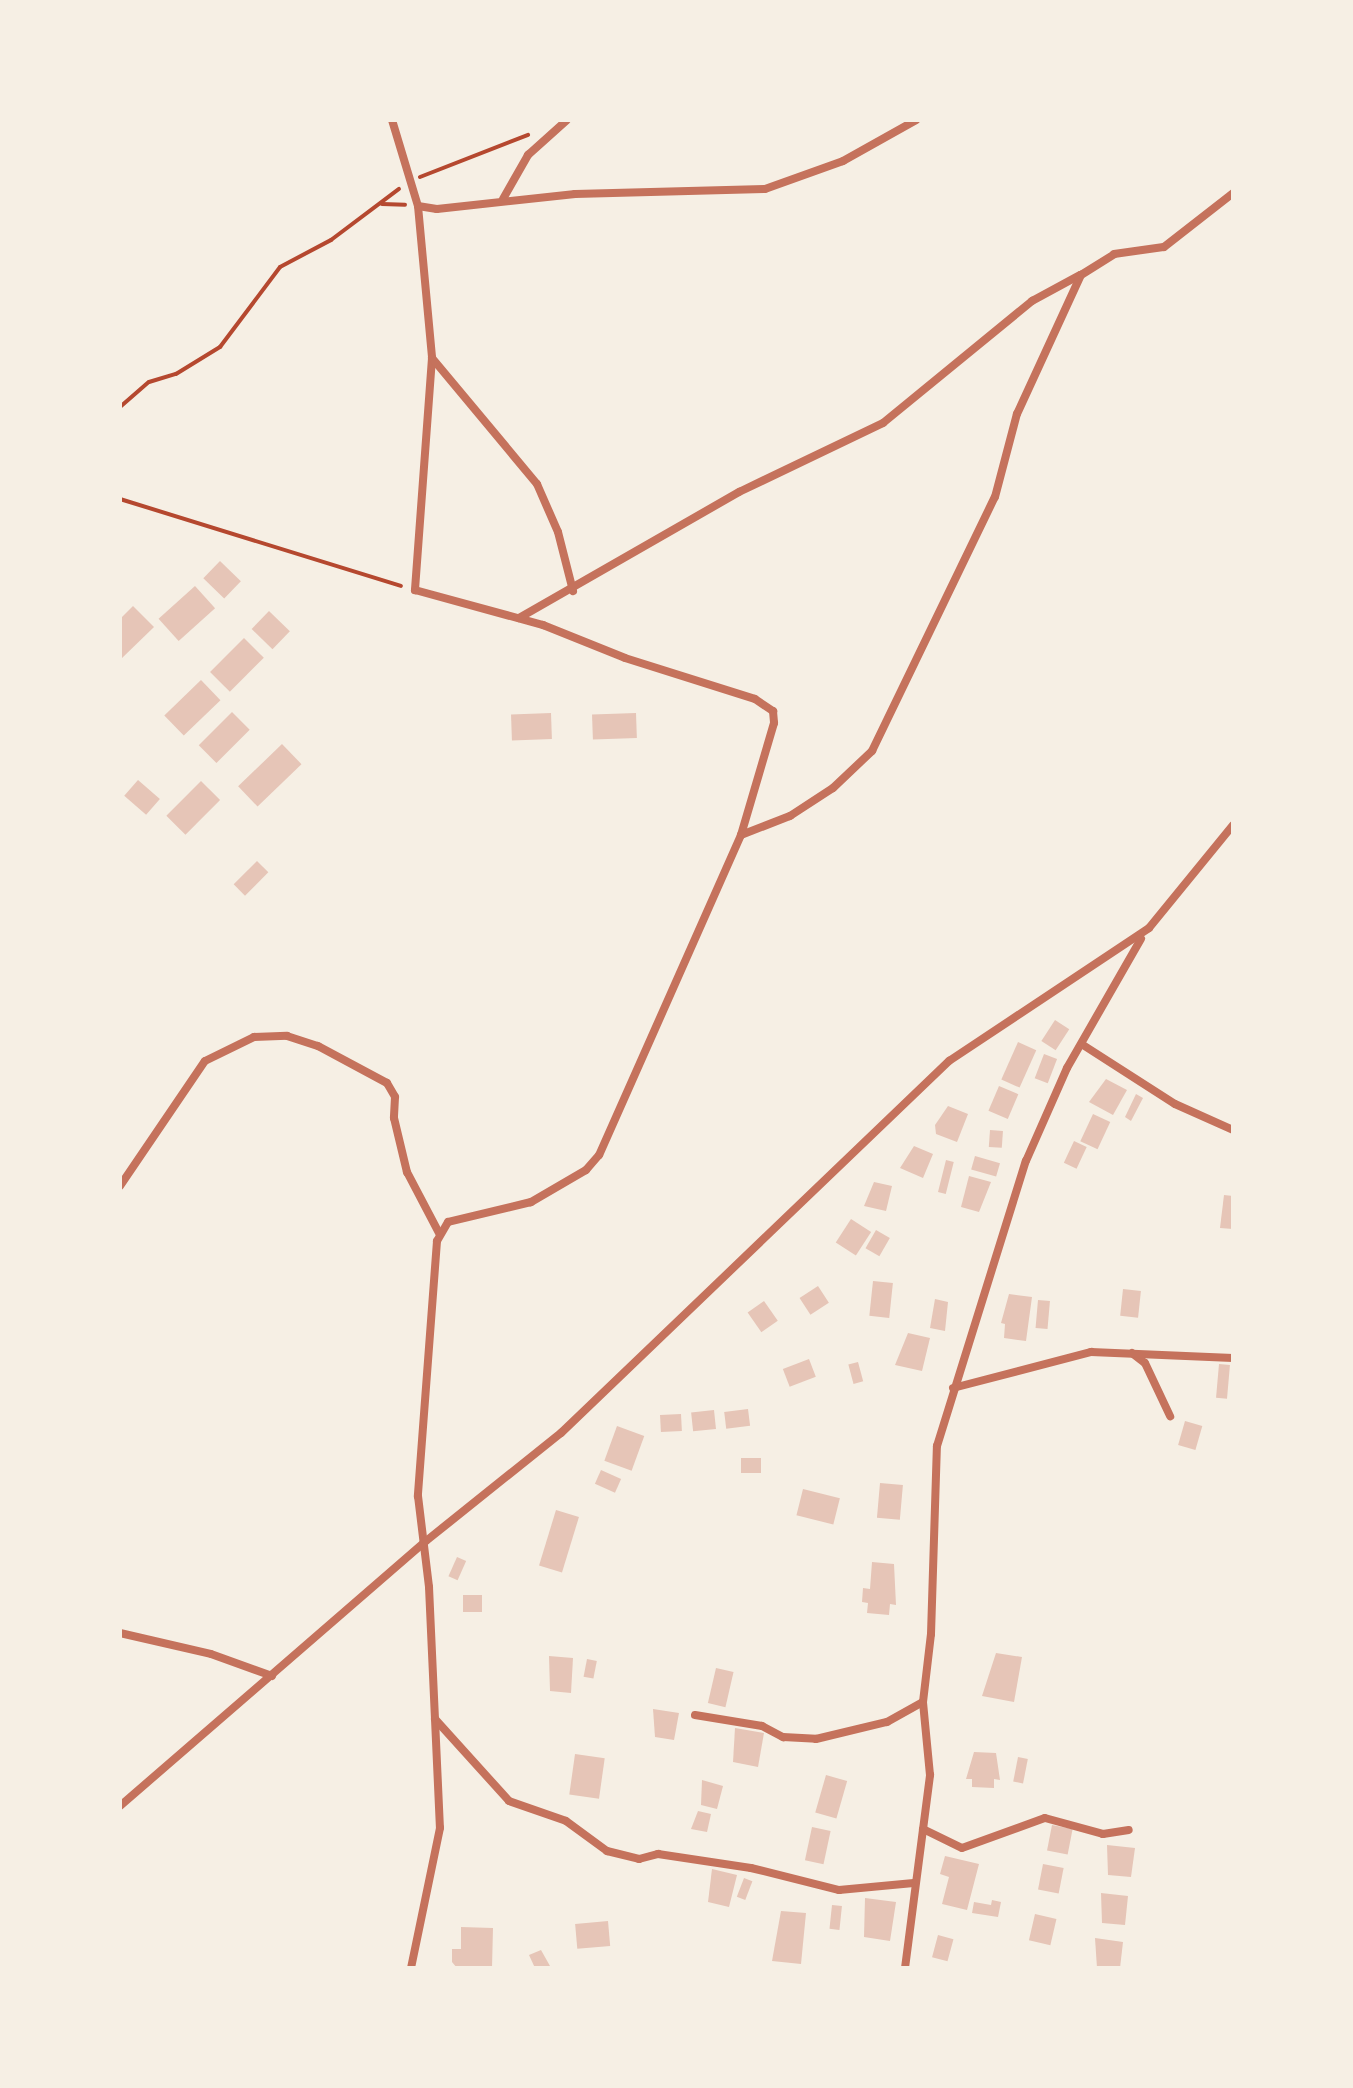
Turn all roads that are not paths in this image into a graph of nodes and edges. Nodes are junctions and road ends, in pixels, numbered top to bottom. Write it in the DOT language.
graph roads {
  1 [pos="392,120"];
  2 [pos="567,120"];
  3 [pos="916,120"];
  4 [pos="1233,193"];
  5 [pos="503,199"];
  6 [pos="418,206"];
  7 [pos="1081,275"];
  8 [pos="432,358"];
  9 [pos="573,591"];
  10 [pos="519,618"];
  11 [pos="1233,825"];
  12 [pos="741,835"];
  13 [pos="1149,928"];
  14 [pos="1083,1045"];
  15 [pos="1233,1130"];
  16 [pos="120,1186"];
  17 [pos="439,1233"];
  18 [pos="1128,1350"];
  19 [pos="1233,1358"];
  20 [pos="953,1388"];
  21 [pos="1170,1416"];
  22 [pos="426,1541"];
  23 [pos="120,1633"];
  24 [pos="272,1676"];
  25 [pos="923,1702"];
  26 [pos="695,1715"];
  27 [pos="434,1718"];
  28 [pos="120,1806"];
  29 [pos="923,1829"];
  30 [pos="1129,1830"];
  31 [pos="914,1883"];
  32 [pos="411,1968"];
  33 [pos="905,1968"];
  1 -- 6 [label="street"];
  2 -- 5 [label="street"];
  3 -- 5 [label="street"];
  4 -- 7 [label="street"];
  5 -- 6 [label="street"];
  6 -- 8 [label="street"];
  7 -- 9 [label="street"];
  7 -- 12 [label="street"];
  8 -- 9 [label="street"];
  8 -- 10 [label="street"];
  9 -- 10 [label="street"];
  10 -- 12 [label="street"];
  11 -- 13 [label="street"];
  12 -- 17 [label="street"];
  13 -- 14 [label="street"];
  13 -- 22 [label="street"];
  14 -- 15 [label="street"];
  14 -- 20 [label="street"];
  16 -- 17 [label="street"];
  17 -- 22 [label="street"];
  18 -- 19 [label="street"];
  18 -- 20 [label="street"];
  18 -- 21 [label="street"];
  20 -- 25 [label="street"];
  22 -- 24 [label="street"];
  22 -- 27 [label="street"];
  23 -- 24 [label="street"];
  24 -- 28 [label="street"];
  25 -- 26 [label="street"];
  25 -- 29 [label="street"];
  27 -- 31 [label="street"];
  27 -- 32 [label="street"];
  29 -- 30 [label="street"];
  29 -- 31 [label="street"];
  31 -- 33 [label="street"];
}
